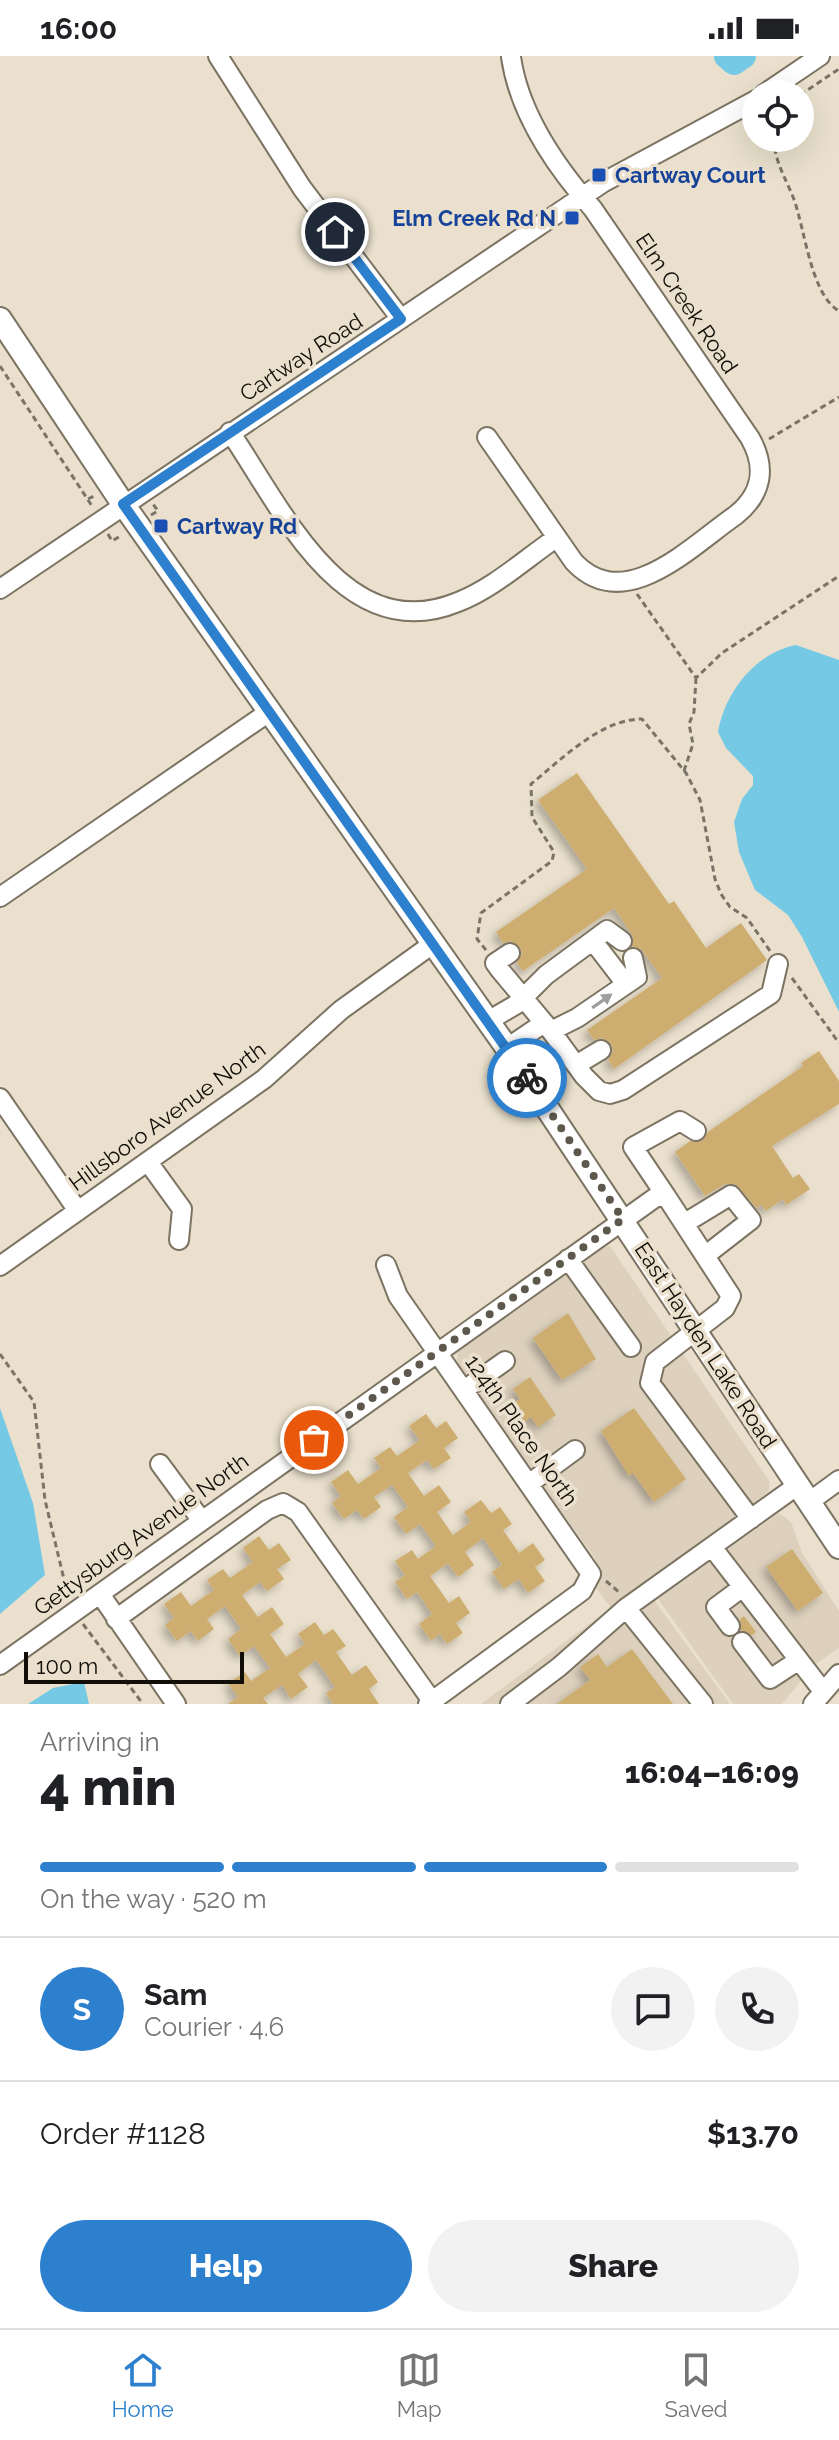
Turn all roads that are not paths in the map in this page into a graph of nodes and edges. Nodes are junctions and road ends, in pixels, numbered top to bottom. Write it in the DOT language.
graph roads {
  1 [pos="218,56"];
  2 [pos="820,56"];
  3 [pos="511,57"];
  4 [pos="785,80"];
  5 [pos="742,107"];
  6 [pos="582,196"];
  7 [pos="0,319"];
  8 [pos="401,319"];
  9 [pos="230,432"];
  10 [pos="487,437"];
  11 [pos="123,504"];
  12 [pos="556,538"];
  13 [pos="0,589"];
  14 [pos="269,712"];
  15 [pos="0,897"];
  16 [pos="593,941"];
  17 [pos="622,941"];
  18 [pos="434,943"];
  19 [pos="503,958"];
  20 [pos="633,958"];
  21 [pos="778,964"];
  22 [pos="626,984"];
  23 [pos="523,998"];
  24 [pos="488,1021"];
  25 [pos="547,1027"];
  26 [pos="507,1048"];
  27 [pos="601,1050"];
  28 [pos="576,1065"];
  29 [pos="0,1098"];
  30 [pos="696,1131"];
  31 [pos="148,1162"];
  32 [pos="666,1196"];
  33 [pos="78,1211"];
  34 [pos="623,1219"];
  35 [pos="685,1223"];
  36 [pos="179,1240"];
  37 [pos="706,1255"];
  38 [pos="568,1259"];
  39 [pos="386,1265"];
  40 [pos="0,1266"];
  41 [pos="696,1329"];
  42 [pos="631,1347"];
  43 [pos="438,1351"];
  44 [pos="505,1361"];
  45 [pos="464,1390"];
  46 [pos="575,1450"];
  47 [pos="160,1464"];
  48 [pos="839,1480"];
  49 [pos="530,1483"];
  50 [pos="804,1493"];
  51 [pos="751,1519"];
  52 [pos="202,1521"];
  53 [pos="712,1547"];
  54 [pos="839,1547"];
  55 [pos="743,1587"];
  56 [pos="100,1594"];
  57 [pos="628,1607"];
  58 [pos="116,1619"];
  59 [pos="730,1626"];
  60 [pos="742,1642"];
  61 [pos="799,1660"];
  62 [pos="0,1665"];
  63 [pos="839,1674"];
  64 [pos="818,1697"];
  65 [pos="430,1702"];
  66 [pos="176,1704"];
  67 [pos="510,1704"];
  68 [pos="703,1704"];
  1 -- 8 [label="street"];
  2 -- 4 [label="street"];
  3 -- 6 [label="street, Elm Creek Road"];
  5 -- 6 [label="street, Cartway Road"];
  6 -- 8 [label="street, Cartway Road"];
  6 -- 12 [label="street, Elm Creek Road"];
  7 -- 11 [label="main road, East Hayden Lake Road"];
  8 -- 9 [label="street, Cartway Road"];
  9 -- 11 [label="street, Cartway Road"];
  9 -- 12 [label="street"];
  10 -- 12 [label="street"];
  11 -- 13 [label="street, Cartway Road"];
  11 -- 14 [label="main road, East Hayden Lake Road"];
  14 -- 15 [label="street"];
  14 -- 18 [label="main road, East Hayden Lake Road"];
  16 -- 17 [label="street"];
  16 -- 22 [label="street"];
  16 -- 23 [label="street"];
  18 -- 24 [label="main road, East Hayden Lake Road"];
  18 -- 31 [label="street, Hillsboro Avenue North"];
  19 -- 23 [label="street"];
  20 -- 22 [label="street"];
  21 -- 28 [label="street"];
  25 -- 22 [label="street, one-way"];
  23 -- 24 [label="street"];
  23 -- 25 [label="street"];
  24 -- 26 [label="main road, East Hayden Lake Road"];
  25 -- 26 [label="street"];
  25 -- 28 [label="street"];
  26 -- 34 [label="main road, East Hayden Lake Road"];
  27 -- 28 [label="street"];
  29 -- 33 [label="street"];
  30 -- 32 [label="street"];
  31 -- 33 [label="street, Hillsboro Avenue North"];
  31 -- 36 [label="street"];
  32 -- 34 [label="street, Gettysburg Avenue North"];
  32 -- 35 [label="street"];
  33 -- 40 [label="street, Hillsboro Avenue North"];
  34 -- 38 [label="street, Gettysburg Avenue North"];
  34 -- 41 [label="main road, East Hayden Lake Road"];
  35 -- 37 [label="street"];
  35 -- 37 [label="street"];
  37 -- 41 [label="street"];
  38 -- 42 [label="street"];
  38 -- 43 [label="street, Gettysburg Avenue North"];
  39 -- 43 [label="street, 124th Place North"];
  41 -- 50 [label="main road, East Hayden Lake Road"];
  41 -- 51 [label="street"];
  43 -- 45 [label="street, 124th Place North"];
  43 -- 52 [label="street, Gettysburg Avenue North"];
  44 -- 45 [label="street"];
  45 -- 49 [label="street, 124th Place North"];
  46 -- 49 [label="street"];
  47 -- 52 [label="street"];
  48 -- 50 [label="street"];
  49 -- 65 [label="street, 124th Place North"];
  50 -- 51 [label="street"];
  50 -- 54 [label="main road, East Hayden Lake Road"];
  51 -- 53 [label="street"];
  52 -- 56 [label="street, Gettysburg Avenue North"];
  53 -- 55 [label="street"];
  53 -- 57 [label="street"];
  55 -- 59 [label="street"];
  55 -- 61 [label="street"];
  56 -- 58 [label="street"];
  56 -- 62 [label="street, Gettysburg Avenue North"];
  57 -- 67 [label="street"];
  57 -- 68 [label="street"];
  58 -- 65 [label="street"];
  58 -- 66 [label="street"];
  60 -- 61 [label="street"];
  61 -- 64 [label="street"];
  63 -- 64 [label="street"];
}
